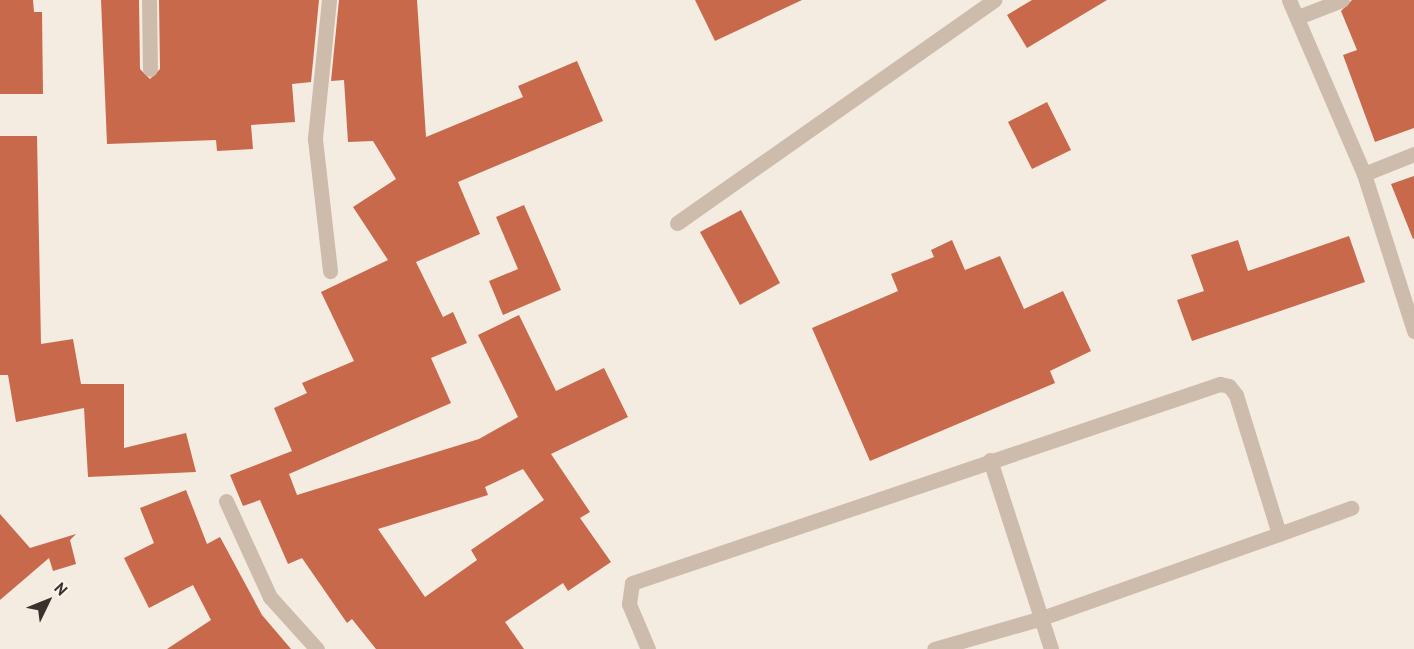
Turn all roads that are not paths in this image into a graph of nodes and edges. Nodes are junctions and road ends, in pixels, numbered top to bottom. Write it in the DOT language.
graph roads {
  1 [pos="149,0"];
  2 [pos="329,0"];
  3 [pos="994,0"];
  4 [pos="1289,0"];
  5 [pos="1341,0"];
  6 [pos="1298,17"];
  7 [pos="150,69"];
  8 [pos="1414,154"];
  9 [pos="1364,174"];
  10 [pos="677,223"];
  11 [pos="330,271"];
  12 [pos="1414,332"];
  13 [pos="990,460"];
  14 [pos="226,501"];
  15 [pos="1351,508"];
  16 [pos="1279,534"];
  17 [pos="1042,618"];
  18 [pos="317,649"];
  19 [pos="648,649"];
  20 [pos="934,649"];
  21 [pos="1051,649"];
  1 -- 7 [label="street"];
  2 -- 11 [label="street"];
  3 -- 10 [label="street"];
  4 -- 6 [label="street"];
  5 -- 6 [label="street"];
  6 -- 9 [label="street"];
  8 -- 9 [label="street"];
  9 -- 12 [label="street"];
  13 -- 16 [label="street"];
  13 -- 17 [label="street"];
  13 -- 19 [label="street"];
  14 -- 18 [label="street"];
  15 -- 16 [label="street"];
  16 -- 17 [label="street"];
  17 -- 20 [label="street"];
  17 -- 21 [label="street"];
}
